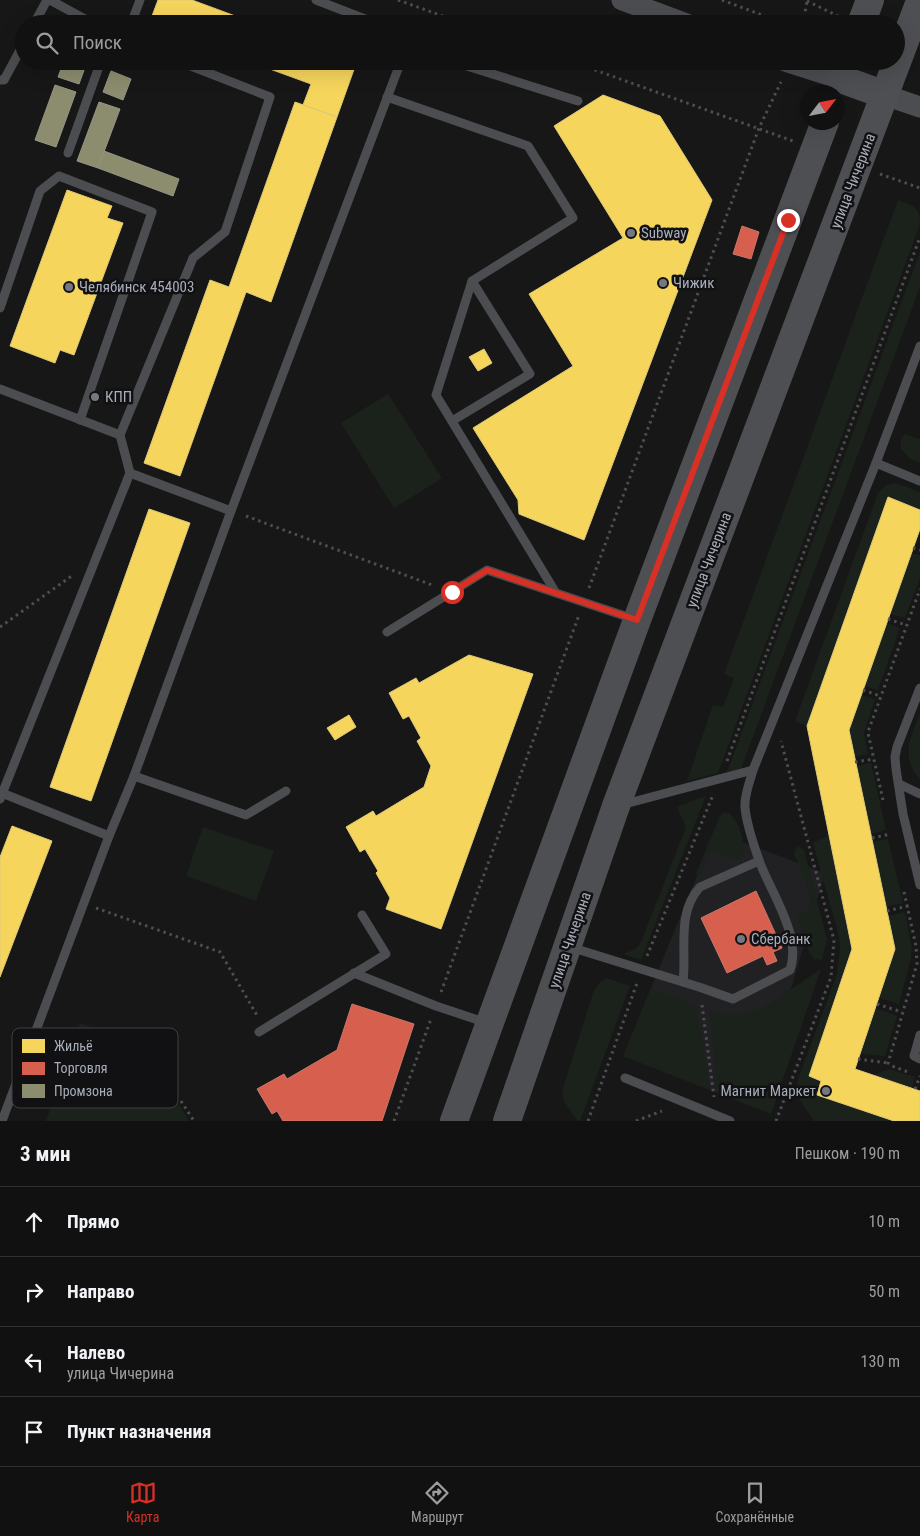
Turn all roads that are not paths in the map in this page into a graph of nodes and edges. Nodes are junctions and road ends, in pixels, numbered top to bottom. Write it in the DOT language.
graph roads {
  1 [pos="48,0"];
  2 [pos="140,0"];
  3 [pos="316,0"];
  4 [pos="622,0"];
  5 [pos="870,0"];
  6 [pos="920,1"];
  7 [pos="39,15"];
  8 [pos="77,15"];
  9 [pos="134,15"];
  10 [pos="355,15"];
  11 [pos="663,15"];
  12 [pos="855,15"];
  13 [pos="905,42"];
  14 [pos="15,60"];
  15 [pos="98,70"];
  16 [pos="201,70"];
  17 [pos="397,70"];
  18 [pos="480,70"];
  19 [pos="815,70"];
  20 [pos="895,70"];
  21 [pos="842,78"];
  22 [pos="0,80"];
  23 [pos="886,95"];
  24 [pos="387,97"];
  25 [pos="578,101"];
  26 [pos="920,108"];
  27 [pos="822,130"];
  28 [pos="68,153"];
  29 [pos="472,281"];
  30 [pos="0,308"];
  31 [pos="920,346"];
  32 [pos="0,389"];
  33 [pos="80,420"];
  34 [pos="452,421"];
  35 [pos="120,435"];
  36 [pos="876,463"];
  37 [pos="130,473"];
  38 [pos="920,481"];
  39 [pos="231,511"];
  40 [pos="556,593"];
  41 [pos="637,620"];
  42 [pos="387,632"];
  43 [pos="920,688"];
  44 [pos="753,770"];
  45 [pos="134,776"];
  46 [pos="899,784"];
  47 [pos="286,791"];
  48 [pos="920,794"];
  49 [pos="1,796"];
  50 [pos="616,806"];
  51 [pos="109,836"];
  52 [pos="759,861"];
  53 [pos="920,885"];
  54 [pos="362,915"];
  55 [pos="567,946"];
  56 [pos="354,973"];
  57 [pos="683,982"];
  58 [pos="490,1024"];
  59 [pos="37,1028"];
  60 [pos="262,1030"];
  61 [pos="920,1035"];
  62 [pos="920,1059"];
  63 [pos="625,1078"];
  64 [pos="12,1095"];
  65 [pos="2,1121"];
  66 [pos="454,1121"];
  67 [pos="506,1121"];
  68 [pos="730,1121"];
  1 -- 7 [label="lane"];
  1 -- 8 [label="lane"];
  2 -- 9 [label="lane"];
  3 -- 10 [label="lane"];
  4 -- 11 [label="street"];
  5 -- 12 [label="main road"];
  6 -- 13 [label="main road, улица Чичерина"];
  14 -- 22 [label="lane"];
  15 -- 28 [label="lane"];
  16 -- 35 [label="lane"];
  17 -- 24 [label="lane"];
  18 -- 25 [label="lane"];
  19 -- 21 [label="street"];
  20 -- 23 [label="main road, улица Чичерина"];
  21 -- 23 [label="main road"];
  23 -- 26 [label="street"];
  23 -- 50 [label="main road, улица Чичерина"];
  24 -- 29 [label="lane"];
  24 -- 39 [label="lane"];
  27 -- 41 [label="main road"];
  29 -- 34 [label="lane"];
  29 -- 34 [label="lane"];
  30 -- 33 [label="lane"];
  31 -- 36 [label="lane"];
  32 -- 33 [label="lane"];
  33 -- 35 [label="lane"];
  34 -- 40 [label="lane"];
  35 -- 37 [label="lane"];
  36 -- 38 [label="lane"];
  36 -- 44 [label="lane"];
  37 -- 39 [label="lane"];
  37 -- 49 [label="lane"];
  39 -- 45 [label="lane"];
  40 -- 41 [label="lane"];
  40 -- 42 [label="lane"];
  41 -- 58 [label="main road"];
  43 -- 46 [label="lane"];
  44 -- 50 [label="lane"];
  44 -- 52 [label="lane"];
  45 -- 47 [label="lane"];
  45 -- 51 [label="lane"];
  46 -- 48 [label="lane"];
  46 -- 53 [label="lane"];
  49 -- 51 [label="lane"];
  50 -- 55 [label="main road, улица Чичерина"];
  51 -- 59 [label="lane"];
  52 -- 57 [label="lane"];
  52 -- 57 [label="lane"];
  54 -- 56 [label="lane"];
  55 -- 57 [label="lane"];
  55 -- 67 [label="main road, улица Чичерина"];
  56 -- 58 [label="lane"];
  56 -- 60 [label="lane"];
  58 -- 66 [label="main road"];
  61 -- 62 [label="lane"];
  63 -- 68 [label="lane"];
  64 -- 65 [label="lane"];
}
